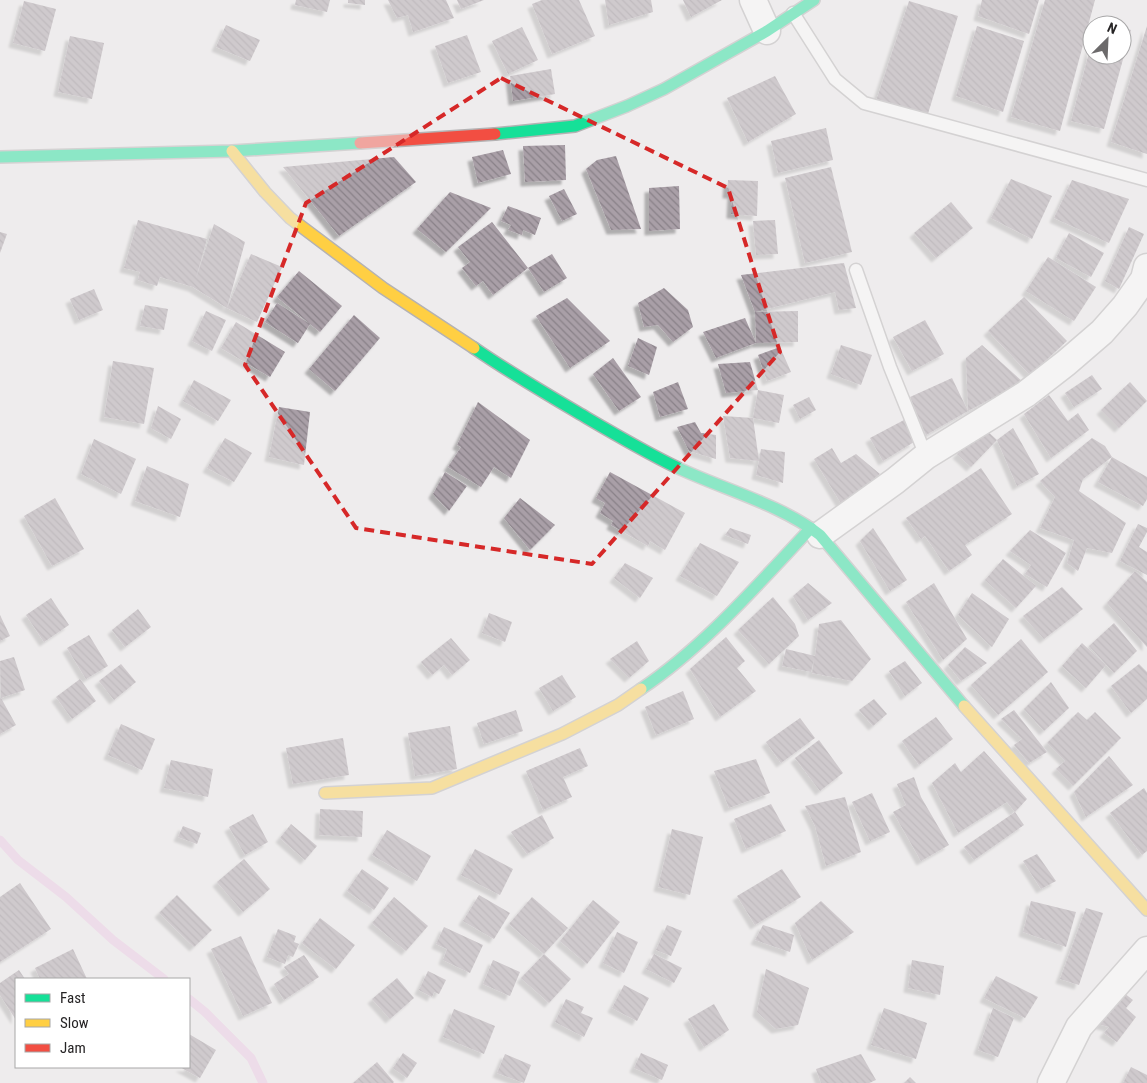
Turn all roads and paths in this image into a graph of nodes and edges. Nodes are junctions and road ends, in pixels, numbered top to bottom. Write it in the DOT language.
graph roads {
  1 [pos="753,0"];
  2 [pos="814,0"];
  3 [pos="793,13"];
  4 [pos="767,31"];
  5 [pos="232,151"];
  6 [pos="0,157"];
  7 [pos="1147,180"];
  8 [pos="1147,267"];
  9 [pos="856,270"];
  10 [pos="926,456"];
  11 [pos="815,531"];
  12 [pos="325,794"];
  13 [pos="1147,910"];
  14 [pos="1147,950"];
  15 [pos="1051,1083"];
  1 -- 4 [label="street"];
  2 -- 3 [label="street"];
  3 -- 4 [label="street"];
  3 -- 7 [label="lane"];
  4 -- 5 [label="street"];
  5 -- 6 [label="street"];
  5 -- 11 [label="street"];
  8 -- 10 [label="street"];
  9 -- 10 [label="lane"];
  10 -- 11 [label="street"];
  11 -- 12 [label="street"];
  11 -- 13 [label="street"];
  14 -- 15 [label="street"];
}
